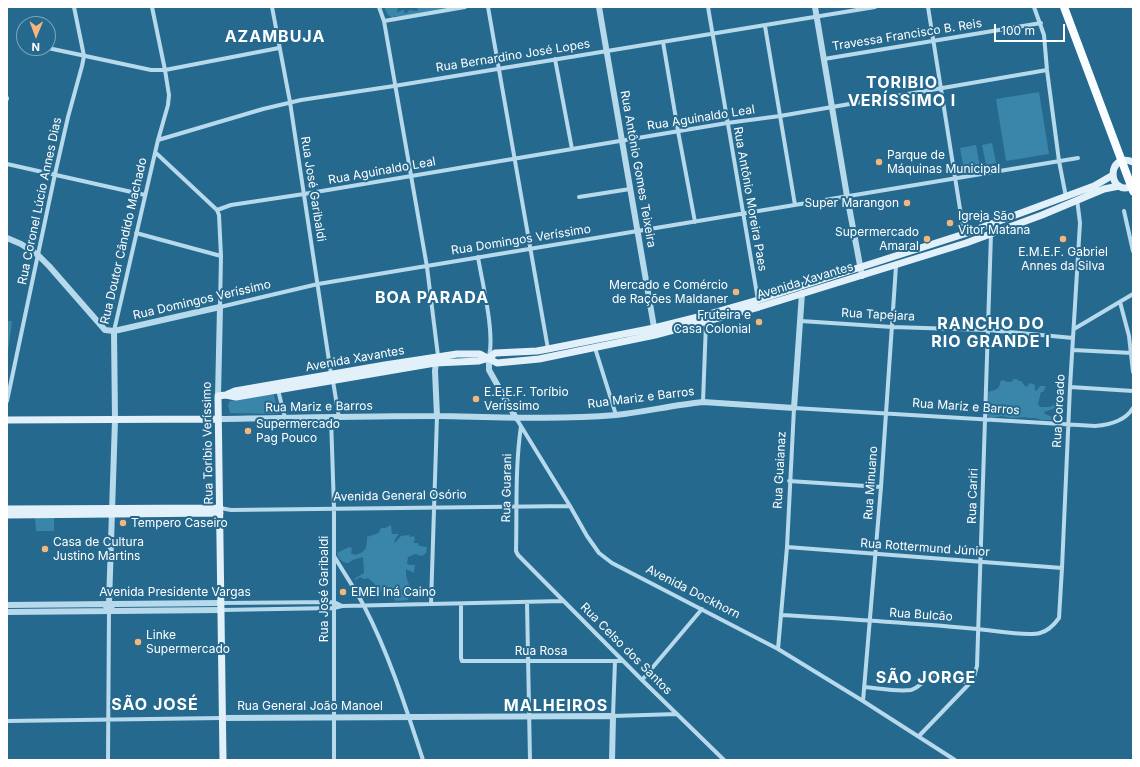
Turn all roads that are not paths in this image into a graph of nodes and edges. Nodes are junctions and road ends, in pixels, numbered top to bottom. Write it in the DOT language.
graph roads {
  1 [pos="74,7"];
  2 [pos="152,7"];
  3 [pos="272,7"];
  4 [pos="379,7"];
  5 [pos="465,7"];
  6 [pos="488,7"];
  7 [pos="599,7"];
  8 [pos="708,7"];
  9 [pos="814,7"];
  10 [pos="875,7"];
  11 [pos="928,7"];
  12 [pos="1034,7"];
  13 [pos="1064,7"];
  14 [pos="816,17"];
  15 [pos="384,21"];
  16 [pos="1040,23"];
  17 [pos="765,26"];
  18 [pos="713,34"];
  19 [pos="663,42"];
  20 [pos="933,42"];
  21 [pos="279,48"];
  22 [pos="56,50"];
  23 [pos="607,51"];
  24 [pos="84,56"];
  25 [pos="824,59"];
  26 [pos="555,60"];
  27 [pos="499,68"];
  28 [pos="165,70"];
  29 [pos="1047,70"];
  30 [pos="394,86"];
  31 [pos="940,88"];
  32 [pos="290,102"];
  33 [pos="832,107"];
  34 [pos="780,116"];
  35 [pos="727,123"];
  36 [pos="678,131"];
  37 [pos="158,140"];
  38 [pos="622,141"];
  39 [pos="572,149"];
  40 [pos="156,153"];
  41 [pos="1078,158"];
  42 [pos="516,159"];
  43 [pos="1059,161"];
  44 [pos="1122,161"];
  45 [pos="1133,162"];
  46 [pos="7,164"];
  47 [pos="55,174"];
  48 [pos="1112,175"];
  49 [pos="411,176"];
  50 [pos="955,179"];
  51 [pos="1119,186"];
  52 [pos="1133,188"];
  53 [pos="630,189"];
  54 [pos="304,194"];
  55 [pos="145,195"];
  56 [pos="847,196"];
  57 [pos="579,197"];
  58 [pos="1077,197"];
  59 [pos="1067,200"];
  60 [pos="795,205"];
  61 [pos="217,210"];
  62 [pos="1124,211"];
  63 [pos="742,214"];
  64 [pos="695,222"];
  65 [pos="638,231"];
  66 [pos="136,233"];
  67 [pos="964,234"];
  68 [pos="991,234"];
  69 [pos="7,238"];
  70 [pos="530,249"];
  71 [pos="1133,251"];
  72 [pos="38,255"];
  73 [pos="221,256"];
  74 [pos="478,258"];
  75 [pos="896,266"];
  76 [pos="427,267"];
  77 [pos="861,268"];
  78 [pos="862,276"];
  79 [pos="318,284"];
  80 [pos="802,293"];
  81 [pos="1133,294"];
  82 [pos="758,300"];
  83 [pos="1120,302"];
  84 [pos="220,308"];
  85 [pos="801,321"];
  86 [pos="706,322"];
  87 [pos="892,327"];
  88 [pos="1074,329"];
  89 [pos="988,330"];
  90 [pos="114,331"];
  91 [pos="654,331"];
  92 [pos="1073,338"];
  93 [pos="595,348"];
  94 [pos="548,349"];
  95 [pos="1073,350"];
  96 [pos="1132,353"];
  97 [pos="489,358"];
  98 [pos="437,360"];
  99 [pos="497,363"];
  100 [pos="1133,372"];
  101 [pos="492,375"];
  102 [pos="332,378"];
  103 [pos="1070,387"];
  104 [pos="278,390"];
  105 [pos="1133,391"];
  106 [pos="222,396"];
  107 [pos="7,401"];
  108 [pos="703,402"];
  109 [pos="794,408"];
  110 [pos="1133,408"];
  111 [pos="886,412"];
  112 [pos="616,415"];
  113 [pos="437,416"];
  114 [pos="285,418"];
  115 [pos="331,418"];
  116 [pos="339,418"];
  117 [pos="516,418"];
  118 [pos="218,419"];
  119 [pos="7,420"];
  120 [pos="115,420"];
  121 [pos="986,420"];
  122 [pos="1068,425"];
  123 [pos="520,426"];
  124 [pos="790,481"];
  125 [pos="881,487"];
  126 [pos="517,506"];
  127 [pos="570,506"];
  128 [pos="434,507"];
  129 [pos="334,508"];
  130 [pos="7,509"];
  131 [pos="220,510"];
  132 [pos="112,511"];
  133 [pos="56,512"];
  134 [pos="7,515"];
  135 [pos="787,547"];
  136 [pos="516,551"];
  137 [pos="876,554"];
  138 [pos="333,555"];
  139 [pos="980,562"];
  140 [pos="1062,568"];
  141 [pos="563,601"];
  142 [pos="334,602"];
  143 [pos="527,602"];
  144 [pos="432,604"];
  145 [pos="461,604"];
  146 [pos="7,605"];
  147 [pos="364,605"];
  148 [pos="221,606"];
  149 [pos="342,606"];
  150 [pos="109,607"];
  151 [pos="334,608"];
  152 [pos="702,609"];
  153 [pos="7,612"];
  154 [pos="781,615"];
  155 [pos="869,621"];
  156 [pos="1055,624"];
  157 [pos="978,629"];
  158 [pos="778,649"];
  159 [pos="527,660"];
  160 [pos="615,661"];
  161 [pos="623,661"];
  162 [pos="642,680"];
  163 [pos="969,684"];
  164 [pos="864,687"];
  165 [pos="863,701"];
  166 [pos="677,714"];
  167 [pos="530,716"];
  168 [pos="613,716"];
  169 [pos="334,717"];
  170 [pos="409,717"];
  171 [pos="222,718"];
  172 [pos="108,720"];
  173 [pos="7,721"];
  174 [pos="919,736"];
  175 [pos="108,760"];
  176 [pos="223,760"];
  177 [pos="334,760"];
  178 [pos="423,760"];
  179 [pos="530,760"];
  180 [pos="612,760"];
  181 [pos="724,760"];
  182 [pos="955,760"];
  1 -- 24 [label="street, Rua Coronel Lúcio Annes Dias"];
  2 -- 28 [label="street, Rua Doutor Cândido Machado"];
  3 -- 21 [label="street, Rua José Garibaldi"];
  4 -- 15 [label="street"];
  5 -- 15 [label="street"];
  6 -- 27 [label="street"];
  7 -- 23 [label="street, Rua Antônio Gomes Teixeira"];
  8 -- 18 [label="street, Rua Antônio Moreira Paes"];
  9 -- 14 [label="street"];
  10 -- 14 [label="street, Rua Bernardino José Lopes"];
  11 -- 20 [label="street"];
  12 -- 16 [label="street"];
  13 -- 44 [label="main road"];
  14 -- 17 [label="street, Rua Bernardino José Lopes"];
  14 -- 25 [label="street"];
  15 -- 30 [label="street"];
  16 -- 20 [label="street, Travessa Francisco B. Reis"];
  16 -- 29 [label="street"];
  17 -- 18 [label="street, Rua Bernardino José Lopes"];
  17 -- 34 [label="street"];
  18 -- 19 [label="street, Rua Bernardino José Lopes"];
  18 -- 35 [label="street, Rua Antônio Moreira Paes"];
  19 -- 23 [label="street, Rua Bernardino José Lopes"];
  19 -- 36 [label="street"];
  20 -- 25 [label="street, Travessa Francisco B. Reis"];
  20 -- 31 [label="street"];
  21 -- 28 [label="street"];
  21 -- 32 [label="street, Rua José Garibaldi"];
  22 -- 24 [label="street"];
  23 -- 26 [label="street, Rua Bernardino José Lopes"];
  23 -- 38 [label="street, Rua Antônio Gomes Teixeira"];
  24 -- 28 [label="street"];
  24 -- 47 [label="street, Rua Coronel Lúcio Annes Dias"];
  25 -- 33 [label="street"];
  26 -- 27 [label="street, Rua Bernardino José Lopes"];
  26 -- 39 [label="street"];
  27 -- 30 [label="street, Rua Bernardino José Lopes"];
  27 -- 42 [label="street"];
  28 -- 37 [label="street, Rua Doutor Cândido Machado"];
  29 -- 31 [label="street, Rua Aguinaldo Leal"];
  29 -- 43 [label="street"];
  30 -- 32 [label="street, Rua Bernardino José Lopes"];
  30 -- 49 [label="street"];
  31 -- 33 [label="street, Rua Aguinaldo Leal"];
  31 -- 50 [label="street"];
  32 -- 37 [label="street, Rua Bernardino José Lopes"];
  32 -- 54 [label="street, Rua José Garibaldi"];
  33 -- 34 [label="street, Rua Aguinaldo Leal"];
  33 -- 56 [label="street"];
  34 -- 35 [label="street, Rua Aguinaldo Leal"];
  34 -- 60 [label="street"];
  35 -- 36 [label="street, Rua Aguinaldo Leal"];
  35 -- 63 [label="street, Rua Antônio Moreira Paes"];
  36 -- 38 [label="street, Rua Aguinaldo Leal"];
  36 -- 64 [label="street"];
  37 -- 40 [label="street, Rua Doutor Cândido Machado"];
  38 -- 39 [label="street, Rua Aguinaldo Leal"];
  38 -- 53 [label="street, Rua Antônio Gomes Teixeira"];
  39 -- 42 [label="street, Rua Aguinaldo Leal"];
  40 -- 55 [label="street, Rua Doutor Cândido Machado"];
  40 -- 61 [label="street"];
  41 -- 43 [label="street, Rua Domingos Veríssimo"];
  42 -- 49 [label="street, Rua Aguinaldo Leal"];
  42 -- 70 [label="street"];
  43 -- 50 [label="street, Rua Domingos Veríssimo"];
  43 -- 59 [label="street"];
  44 -- 45 [label="main road"];
  44 -- 48 [label="main road, Avenida Xavantes"];
  44 -- 52 [label="main road"];
  46 -- 47 [label="street"];
  47 -- 55 [label="street"];
  47 -- 72 [label="street, Rua Coronel Lúcio Annes Dias"];
  48 -- 51 [label="main road"];
  48 -- 58 [label="main road, Avenida Xavantes"];
  49 -- 54 [label="street, Rua Aguinaldo Leal"];
  49 -- 76 [label="street"];
  50 -- 56 [label="street, Rua Domingos Veríssimo"];
  50 -- 67 [label="street"];
  51 -- 52 [label="main road, Avenida Xavantes"];
  51 -- 58 [label="main road, Avenida Xavantes"];
  53 -- 57 [label="street"];
  53 -- 65 [label="street, Rua Antônio Gomes Teixeira"];
  54 -- 61 [label="street, Rua Aguinaldo Leal"];
  54 -- 79 [label="street, Rua José Garibaldi"];
  55 -- 66 [label="street, Rua Doutor Cândido Machado"];
  56 -- 60 [label="street, Rua Domingos Veríssimo"];
  56 -- 77 [label="street"];
  58 -- 59 [label="main road, Avenida Xavantes"];
  58 -- 88 [label="street, Rua Coroado"];
  59 -- 67 [label="main road, Avenida Xavantes"];
  59 -- 68 [label="main road, Avenida Xavantes"];
  60 -- 63 [label="street, Rua Domingos Veríssimo"];
  61 -- 73 [label="street, Rua Toríbio Veríssimo"];
  62 -- 71 [label="street"];
  63 -- 64 [label="street, Rua Domingos Veríssimo"];
  63 -- 82 [label="street, Rua Antônio Moreira Paes"];
  64 -- 65 [label="street, Rua Domingos Veríssimo"];
  65 -- 70 [label="street, Rua Domingos Veríssimo"];
  65 -- 91 [label="street, Rua Antônio Gomes Teixeira"];
  66 -- 73 [label="street"];
  66 -- 90 [label="street, Rua Doutor Cândido Machado"];
  67 -- 77 [label="main road, Avenida Xavantes"];
  68 -- 75 [label="main road, Avenida Xavantes"];
  68 -- 89 [label="street, Rua Cariri"];
  69 -- 72 [label="street"];
  70 -- 74 [label="street, Rua Domingos Veríssimo"];
  70 -- 94 [label="street"];
  72 -- 90 [label="street"];
  72 -- 107 [label="street, Rua Coronel Lúcio Annes Dias"];
  73 -- 84 [label="street, Rua Toríbio Veríssimo"];
  74 -- 76 [label="street, Rua Domingos Veríssimo"];
  74 -- 97 [label="street"];
  75 -- 78 [label="main road, Avenida Xavantes"];
  75 -- 87 [label="street, Rua Minuano"];
  76 -- 79 [label="street, Rua Domingos Veríssimo"];
  76 -- 98 [label="street"];
  77 -- 78 [label="street"];
  77 -- 82 [label="main road, Avenida Xavantes"];
  78 -- 80 [label="main road, Avenida Xavantes"];
  79 -- 84 [label="street, Rua Domingos Veríssimo"];
  79 -- 102 [label="street, Rua José Garibaldi"];
  80 -- 85 [label="street, Rua Guaianaz"];
  80 -- 86 [label="main road, Avenida Xavantes"];
  81 -- 83 [label="street"];
  82 -- 91 [label="main road, Avenida Xavantes"];
  83 -- 88 [label="street"];
  83 -- 96 [label="street"];
  84 -- 90 [label="street, Rua Domingos Veríssimo"];
  84 -- 106 [label="street, Rua Toríbio Veríssimo"];
  85 -- 87 [label="street, Rua Tapejara"];
  85 -- 109 [label="street, Rua Guaianaz"];
  86 -- 91 [label="main road, Avenida Xavantes"];
  86 -- 108 [label="street"];
  87 -- 89 [label="street, Rua Tapejara"];
  87 -- 111 [label="street, Rua Minuano"];
  88 -- 92 [label="street, Rua Coroado"];
  89 -- 92 [label="street, Rua Tapejara"];
  89 -- 121 [label="street, Rua Cariri"];
  90 -- 120 [label="street, Rua Doutor Cândido Machado"];
  91 -- 93 [label="main road, Avenida Xavantes"];
  91 -- 94 [label="main road, Avenida Xavantes"];
  92 -- 95 [label="street, Rua Coroado"];
  93 -- 99 [label="main road, Avenida Xavantes"];
  93 -- 112 [label="street"];
  94 -- 97 [label="main road, Avenida Xavantes"];
  95 -- 96 [label="street"];
  95 -- 103 [label="street, Rua Coroado"];
  96 -- 100 [label="street"];
  97 -- 98 [label="main road, Avenida Xavantes"];
  97 -- 99 [label="main road"];
  97 -- 101 [label="street, Avenida Dockhorn"];
  98 -- 102 [label="main road, Avenida Xavantes"];
  98 -- 113 [label="street"];
  99 -- 101 [label="street"];
  101 -- 117 [label="street, Avenida Dockhorn"];
  102 -- 104 [label="main road, Avenida Xavantes"];
  102 -- 106 [label="main road, Avenida Xavantes"];
  102 -- 116 [label="street, Rua José Garibaldi"];
  103 -- 105 [label="street"];
  103 -- 122 [label="street, Rua Coroado"];
  104 -- 106 [label="main road, Avenida Xavantes"];
  104 -- 114 [label="street"];
  106 -- 118 [label="main road, Rua Toríbio Veríssimo"];
  108 -- 109 [label="street, Rua Mariz e Barros"];
  108 -- 112 [label="street, Rua Mariz e Barros"];
  109 -- 111 [label="street, Rua Mariz e Barros"];
  109 -- 124 [label="street, Rua Guaianaz"];
  110 -- 122 [label="street, Rua Mariz e Barros"];
  111 -- 121 [label="street, Rua Mariz e Barros"];
  111 -- 125 [label="street, Rua Minuano"];
  112 -- 117 [label="street, Rua Mariz e Barros"];
  113 -- 116 [label="street, Rua Mariz e Barros"];
  113 -- 117 [label="street, Rua Mariz e Barros"];
  113 -- 128 [label="street"];
  114 -- 115 [label="street, Rua Mariz e Barros"];
  114 -- 118 [label="street, Rua Mariz e Barros"];
  115 -- 116 [label="street, Rua Mariz e Barros"];
  115 -- 129 [label="street, Rua José Garibaldi"];
  117 -- 123 [label="street, Avenida Dockhorn"];
  118 -- 120 [label="main road, Rua Mariz e Barros"];
  118 -- 131 [label="main road, Rua Toríbio Veríssimo"];
  119 -- 120 [label="main road, Rua Mariz e Barros"];
  120 -- 132 [label="street, Rua Doutor Cândido Machado"];
  121 -- 122 [label="street, Rua Mariz e Barros"];
  121 -- 139 [label="street, Rua Cariri"];
  122 -- 140 [label="street, Rua Coroado"];
  123 -- 126 [label="street, Rua Guarani"];
  123 -- 127 [label="street, Avenida Dockhorn"];
  124 -- 125 [label="street"];
  124 -- 135 [label="street, Rua Guaianaz"];
  125 -- 137 [label="street, Rua Minuano"];
  126 -- 127 [label="street, Avenida General Osório"];
  126 -- 128 [label="street, Avenida General Osório"];
  126 -- 136 [label="street, Rua Guarani"];
  127 -- 152 [label="street, Avenida Dockhorn"];
  128 -- 129 [label="street, Avenida General Osório"];
  128 -- 144 [label="street"];
  129 -- 131 [label="street, Avenida General Osório"];
  129 -- 138 [label="street, Rua José Garibaldi"];
  130 -- 133 [label="main road, Avenida General Osório"];
  131 -- 132 [label="main road, Avenida General Osório"];
  131 -- 148 [label="main road, Rua Toríbio Veríssimo"];
  132 -- 133 [label="main road, Avenida General Osório"];
  132 -- 150 [label="street, Rua Doutor Cândido Machado"];
  133 -- 134 [label="main road, Avenida General Osório"];
  135 -- 137 [label="street, Rua Rottermund Júnior"];
  135 -- 154 [label="street, Rua Guaianaz"];
  136 -- 141 [label="street, Rua Celso dos Santos"];
  137 -- 139 [label="street, Rua Rottermund Júnior"];
  137 -- 155 [label="street, Rua Minuano"];
  138 -- 142 [label="street, Rua José Garibaldi"];
  138 -- 147 [label="street"];
  139 -- 140 [label="street, Rua Rottermund Júnior"];
  139 -- 157 [label="street, Rua Cariri"];
  140 -- 156 [label="street, Rua Coroado"];
  141 -- 143 [label="street, Avenida Presidente Vargas"];
  141 -- 161 [label="street, Rua Celso dos Santos"];
  142 -- 148 [label="street, Avenida Presidente Vargas"];
  142 -- 149 [label="street, Avenida Presidente Vargas"];
  142 -- 151 [label="street, Rua José Garibaldi"];
  143 -- 145 [label="street, Avenida Presidente Vargas"];
  143 -- 159 [label="street"];
  144 -- 145 [label="street, Avenida Presidente Vargas"];
  144 -- 147 [label="street, Avenida Presidente Vargas"];
  145 -- 159 [label="street, Rua Rosa"];
  146 -- 150 [label="street, Avenida Presidente Vargas"];
  147 -- 149 [label="street, Avenida Presidente Vargas"];
  147 -- 170 [label="street"];
  148 -- 150 [label="street, Avenida Presidente Vargas"];
  148 -- 151 [label="street, Avenida Presidente Vargas"];
  148 -- 171 [label="main road, Rua Toríbio Veríssimo"];
  149 -- 151 [label="street, Avenida Presidente Vargas"];
  150 -- 153 [label="street, Avenida Presidente Vargas"];
  150 -- 172 [label="street, Rua Doutor Cândido Machado"];
  151 -- 169 [label="street, Rua José Garibaldi"];
  152 -- 158 [label="street, Avenida Dockhorn"];
  152 -- 162 [label="street"];
  154 -- 155 [label="street, Rua Bulcão"];
  154 -- 158 [label="street, Rua Guaianaz"];
  155 -- 157 [label="street, Rua Bulcão"];
  155 -- 164 [label="street, Rua Minuano"];
  156 -- 157 [label="street, Rua Bulcão"];
  157 -- 163 [label="street, Rua Cariri"];
  158 -- 165 [label="street, Avenida Dockhorn"];
  159 -- 160 [label="street, Rua Rosa"];
  159 -- 167 [label="street"];
  160 -- 161 [label="street, Rua Rosa"];
  160 -- 168 [label="street"];
  161 -- 162 [label="street, Rua Celso dos Santos"];
  162 -- 166 [label="street, Rua Celso dos Santos"];
  163 -- 164 [label="street"];
  163 -- 174 [label="street, Rua Cariri"];
  164 -- 165 [label="street, Rua Minuano"];
  165 -- 174 [label="street, Avenida Dockhorn"];
  166 -- 168 [label="street"];
  166 -- 181 [label="street, Rua Celso dos Santos"];
  167 -- 168 [label="street, Rua General João Manoel"];
  167 -- 170 [label="street, Rua General João Manoel"];
  167 -- 179 [label="street"];
  168 -- 180 [label="street"];
  169 -- 170 [label="street, Rua General João Manoel"];
  169 -- 171 [label="street, Rua General João Manoel"];
  169 -- 177 [label="street, Rua José Garibaldi"];
  170 -- 178 [label="street"];
  171 -- 172 [label="street, Rua General João Manoel"];
  171 -- 176 [label="main road, Rua Toríbio Veríssimo"];
  172 -- 173 [label="street, Rua General João Manoel"];
  172 -- 175 [label="street, Rua Doutor Cândido Machado"];
  174 -- 182 [label="street, Avenida Dockhorn"];
}
